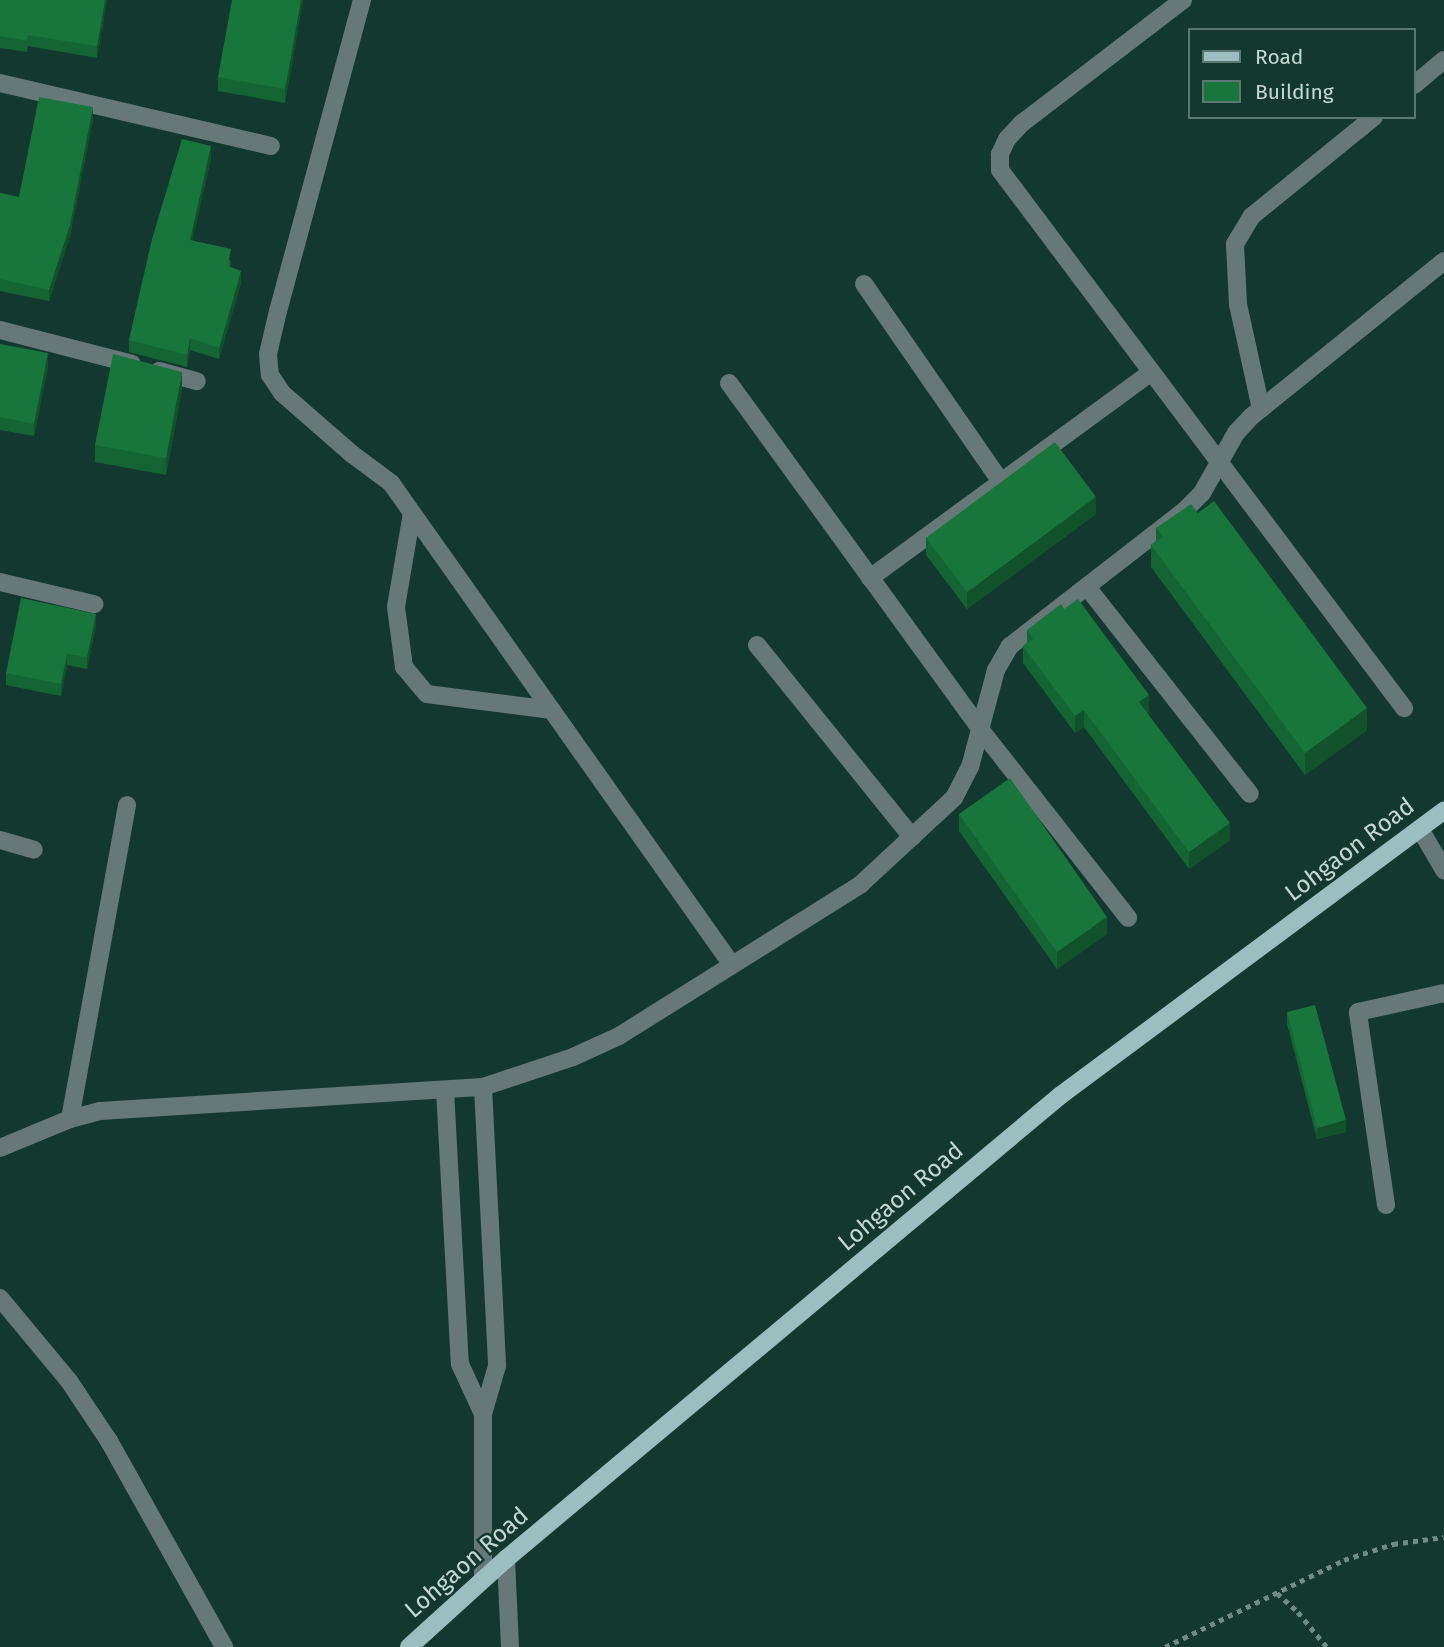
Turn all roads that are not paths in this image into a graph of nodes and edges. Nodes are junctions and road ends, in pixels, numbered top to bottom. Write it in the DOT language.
graph roads {
  1 [pos="362,0"];
  2 [pos="1183,0"];
  3 [pos="1444,60"];
  4 [pos="0,83"];
  5 [pos="1416,83"];
  6 [pos="1372,119"];
  7 [pos="271,146"];
  8 [pos="1444,261"];
  9 [pos="864,284"];
  10 [pos="0,330"];
  11 [pos="1152,372"];
  12 [pos="197,381"];
  13 [pos="729,383"];
  14 [pos="1261,409"];
  15 [pos="1219,463"];
  16 [pos="1001,482"];
  17 [pos="412,513"];
  18 [pos="870,578"];
  19 [pos="0,582"];
  20 [pos="1087,587"];
  21 [pos="94,604"];
  22 [pos="757,645"];
  23 [pos="1404,708"];
  24 [pos="552,710"];
  25 [pos="980,729"];
  26 [pos="1250,794"];
  27 [pos="127,805"];
  28 [pos="1444,811"];
  29 [pos="1420,829"];
  30 [pos="912,837"];
  31 [pos="0,840"];
  32 [pos="34,849"];
  33 [pos="1444,870"];
  34 [pos="1128,918"];
  35 [pos="732,965"];
  36 [pos="1444,993"];
  37 [pos="483,1087"];
  38 [pos="445,1090"];
  39 [pos="70,1119"];
  40 [pos="0,1148"];
  41 [pos="1386,1205"];
  42 [pos="0,1298"];
  43 [pos="483,1414"];
  44 [pos="506,1559"];
  45 [pos="483,1579"];
  46 [pos="224,1647"];
  47 [pos="410,1647"];
  48 [pos="510,1647"];
  1 -- 17 [label="street"];
  2 -- 11 [label="street"];
  3 -- 5 [label="street"];
  4 -- 7 [label="street"];
  6 -- 14 [label="street"];
  8 -- 14 [label="street"];
  9 -- 16 [label="street"];
  10 -- 12 [label="street"];
  11 -- 15 [label="street"];
  11 -- 16 [label="street"];
  13 -- 18 [label="street"];
  14 -- 15 [label="street"];
  15 -- 20 [label="street"];
  15 -- 23 [label="street"];
  16 -- 18 [label="street"];
  17 -- 24 [label="street"];
  17 -- 24 [label="street"];
  18 -- 25 [label="street"];
  19 -- 21 [label="street"];
  20 -- 25 [label="street"];
  20 -- 26 [label="street"];
  22 -- 30 [label="street"];
  24 -- 35 [label="street"];
  25 -- 30 [label="street"];
  25 -- 34 [label="street"];
  27 -- 39 [label="street"];
  28 -- 29 [label="main road, Lohgaon Road"];
  29 -- 33 [label="street"];
  29 -- 44 [label="main road, Lohgaon Road"];
  30 -- 35 [label="street"];
  31 -- 32 [label="street"];
  35 -- 37 [label="street"];
  36 -- 41 [label="street"];
  37 -- 38 [label="street"];
  37 -- 43 [label="street"];
  38 -- 39 [label="street"];
  38 -- 43 [label="street"];
  39 -- 40 [label="street"];
  42 -- 46 [label="street"];
  43 -- 45 [label="street"];
  44 -- 45 [label="main road, Lohgaon Road"];
  44 -- 48 [label="street"];
  45 -- 47 [label="main road, Lohgaon Road"];
}
